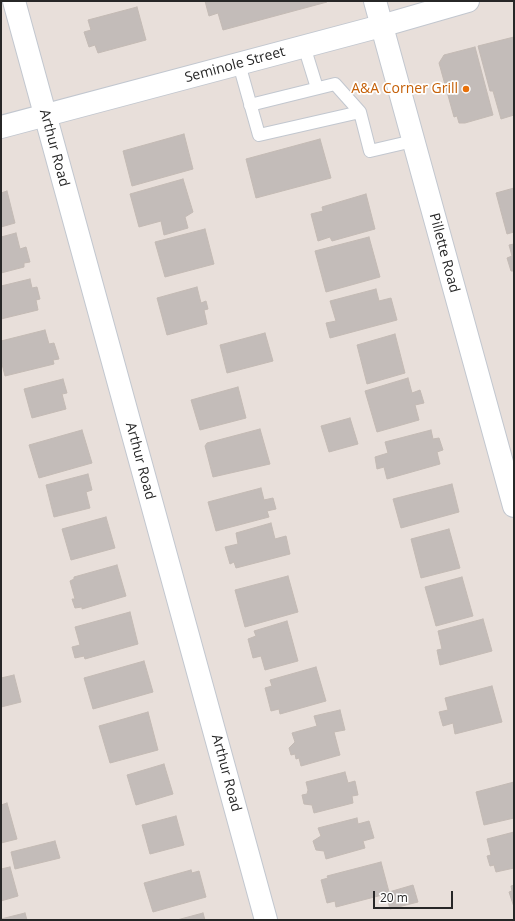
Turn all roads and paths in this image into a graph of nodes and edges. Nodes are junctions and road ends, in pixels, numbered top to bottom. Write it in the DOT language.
graph roads {
  1 [pos="14,1"];
  2 [pos="375,1"];
  3 [pos="460,2"];
  4 [pos="382,26"];
  5 [pos="304,46"];
  6 [pos="239,64"];
  7 [pos="317,88"];
  8 [pos="250,105"];
  9 [pos="360,112"];
  10 [pos="45,115"];
  11 [pos="1,128"];
  12 [pos="413,141"];
  13 [pos="514,506"];
  14 [pos="266,920"];
  1 -- 10 [label="street, Arthur Road"];
  2 -- 4 [label="street, Pillette Road"];
  3 -- 4 [label="street, Seminole Street"];
  4 -- 5 [label="street, Seminole Street"];
  4 -- 12 [label="street, Pillette Road"];
  5 -- 6 [label="street, Seminole Street"];
  5 -- 7 [label="lane"];
  6 -- 8 [label="lane"];
  6 -- 10 [label="street, Seminole Street"];
  7 -- 8 [label="lane"];
  7 -- 9 [label="lane"];
  8 -- 9 [label="lane"];
  9 -- 12 [label="lane"];
  10 -- 11 [label="street, Seminole Street"];
  10 -- 14 [label="street, Arthur Road"];
  12 -- 13 [label="street, Pillette Road"];
}
